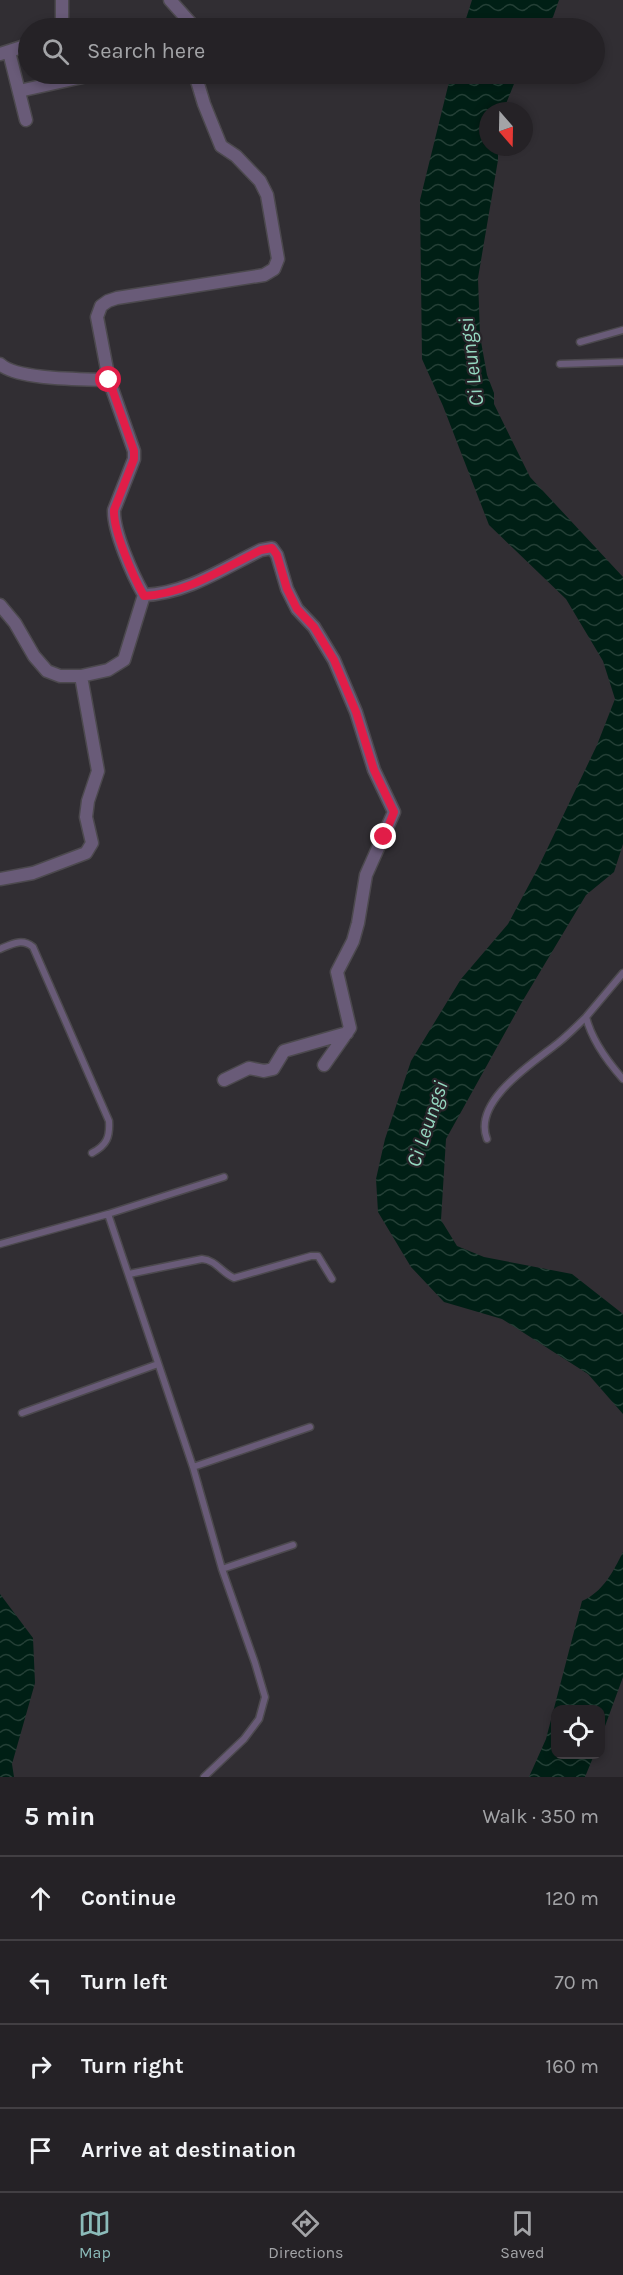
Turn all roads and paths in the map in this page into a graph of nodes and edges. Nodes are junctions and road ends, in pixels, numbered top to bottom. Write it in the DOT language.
graph roads {
  1 [pos="62,0"];
  2 [pos="170,0"];
  3 [pos="62,18"];
  4 [pos="186,18"];
  5 [pos="5,53"];
  6 [pos="51,84"];
  7 [pos="198,84"];
  8 [pos="19,91"];
  9 [pos="26,120"];
  10 [pos="623,330"];
  11 [pos="580,342"];
  12 [pos="623,362"];
  13 [pos="0,364"];
  14 [pos="560,364"];
  15 [pos="109,380"];
  16 [pos="144,596"];
  17 [pos="0,605"];
  18 [pos="81,676"];
  19 [pos="0,879"];
  20 [pos="0,949"];
  21 [pos="623,973"];
  22 [pos="586,1017"];
  23 [pos="347,1034"];
  24 [pos="324,1065"];
  25 [pos="623,1079"];
  26 [pos="224,1080"];
  27 [pos="487,1139"];
  28 [pos="92,1153"];
  29 [pos="224,1177"];
  30 [pos="108,1214"];
  31 [pos="0,1244"];
  32 [pos="129,1274"];
  33 [pos="332,1280"];
  34 [pos="158,1364"];
  35 [pos="22,1413"];
  36 [pos="310,1427"];
  37 [pos="194,1467"];
  38 [pos="293,1545"];
  39 [pos="222,1569"];
  40 [pos="204,1777"];
  1 -- 3 [label="street"];
  2 -- 4 [label="street"];
  5 -- 8 [label="street"];
  6 -- 8 [label="street"];
  7 -- 15 [label="street"];
  8 -- 9 [label="street"];
  10 -- 11 [label="lane"];
  12 -- 14 [label="lane"];
  13 -- 15 [label="street"];
  15 -- 16 [label="street"];
  16 -- 18 [label="street"];
  16 -- 23 [label="street"];
  17 -- 18 [label="street"];
  18 -- 19 [label="street"];
  20 -- 28 [label="lane"];
  21 -- 22 [label="lane"];
  22 -- 25 [label="lane"];
  22 -- 27 [label="lane"];
  23 -- 24 [label="street"];
  23 -- 26 [label="street"];
  29 -- 30 [label="lane"];
  30 -- 31 [label="lane"];
  30 -- 32 [label="lane"];
  32 -- 33 [label="lane"];
  32 -- 34 [label="lane"];
  34 -- 35 [label="lane"];
  34 -- 37 [label="lane"];
  36 -- 37 [label="lane"];
  37 -- 39 [label="lane"];
  38 -- 39 [label="lane"];
  39 -- 40 [label="lane"];
}
